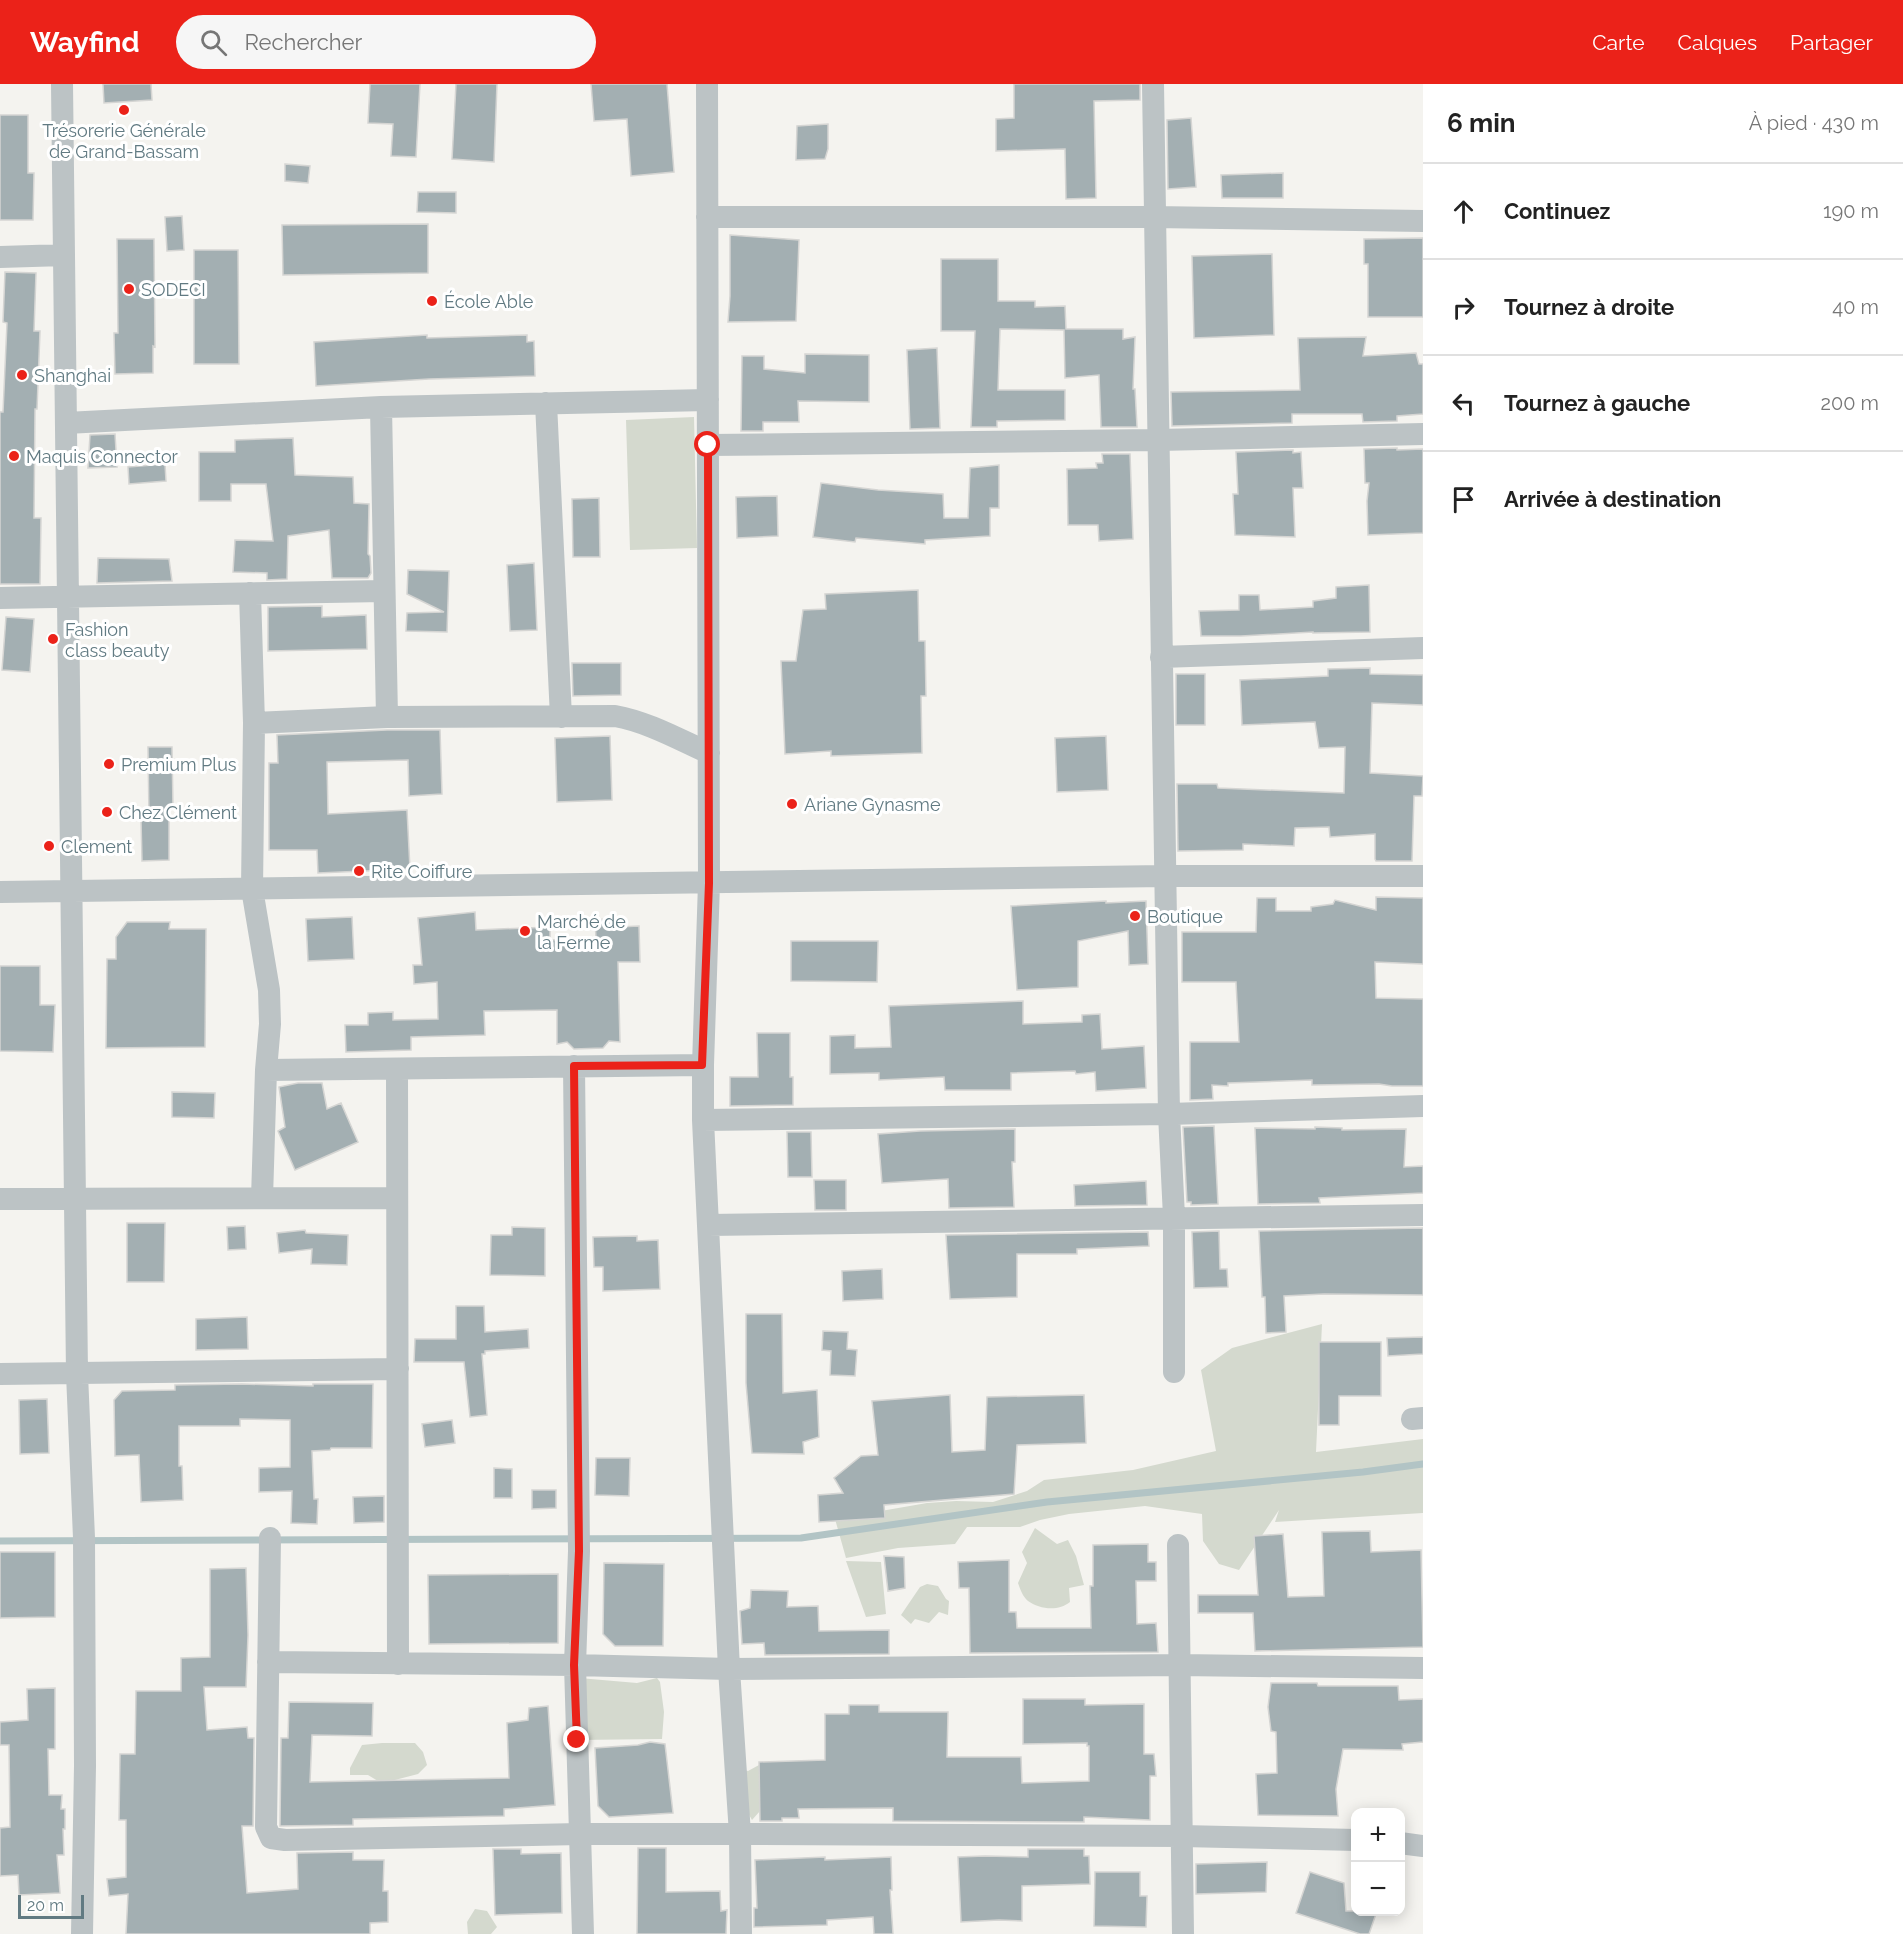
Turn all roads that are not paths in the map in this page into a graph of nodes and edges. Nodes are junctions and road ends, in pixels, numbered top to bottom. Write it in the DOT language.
graph roads {
  1 [pos="62,84"];
  2 [pos="707,84"];
  3 [pos="1154,84"];
  4 [pos="707,217"];
  5 [pos="1154,217"];
  6 [pos="1423,221"];
  7 [pos="64,255"];
  8 [pos="0,257"];
  9 [pos="708,400"];
  10 [pos="546,403"];
  11 [pos="381,407"];
  12 [pos="66,423"];
  13 [pos="1423,434"];
  14 [pos="1158,440"];
  15 [pos="708,445"];
  16 [pos="384,591"];
  17 [pos="250,593"];
  18 [pos="0,598"];
  19 [pos="67,598"];
  20 [pos="1423,648"];
  21 [pos="1161,657"];
  22 [pos="387,717"];
  23 [pos="561,717"];
  24 [pos="254,723"];
  25 [pos="709,753"];
  26 [pos="1165,876"];
  27 [pos="1423,876"];
  28 [pos="709,883"];
  29 [pos="252,889"];
  30 [pos="72,891"];
  31 [pos="0,892"];
  32 [pos="702,1065"];
  33 [pos="574,1066"];
  34 [pos="397,1069"];
  35 [pos="266,1070"];
  36 [pos="1423,1106"];
  37 [pos="1169,1114"];
  38 [pos="703,1120"];
  39 [pos="262,1198"];
  40 [pos="398,1198"];
  41 [pos="0,1199"];
  42 [pos="75,1199"];
  43 [pos="1423,1215"];
  44 [pos="1173,1217"];
  45 [pos="708,1225"];
  46 [pos="398,1370"];
  47 [pos="1174,1372"];
  48 [pos="0,1374"];
  49 [pos="77,1374"];
  50 [pos="270,1538"];
  51 [pos="1178,1545"];
  52 [pos="268,1662"];
  53 [pos="398,1664"];
  54 [pos="574,1665"];
  55 [pos="1180,1665"];
  56 [pos="1423,1668"];
  57 [pos="729,1669"];
  58 [pos="580,1834"];
  59 [pos="740,1834"];
  60 [pos="1182,1836"];
  61 [pos="1351,1840"];
  62 [pos="1405,1844"];
  63 [pos="1423,1846"];
  64 [pos="82,1934"];
  65 [pos="583,1934"];
  66 [pos="741,1934"];
  67 [pos="1183,1934"];
  1 -- 7 [label="street"];
  2 -- 4 [label="street"];
  3 -- 5 [label="street"];
  4 -- 5 [label="street"];
  4 -- 9 [label="street"];
  5 -- 6 [label="street"];
  5 -- 14 [label="street"];
  7 -- 8 [label="street"];
  7 -- 12 [label="street"];
  9 -- 10 [label="street"];
  9 -- 15 [label="street"];
  10 -- 11 [label="street"];
  10 -- 23 [label="street"];
  11 -- 12 [label="street"];
  11 -- 16 [label="street"];
  12 -- 19 [label="street"];
  13 -- 14 [label="street"];
  14 -- 15 [label="street"];
  14 -- 21 [label="street"];
  15 -- 25 [label="street"];
  16 -- 17 [label="street"];
  16 -- 22 [label="street"];
  17 -- 19 [label="street"];
  17 -- 24 [label="street"];
  18 -- 19 [label="street"];
  19 -- 30 [label="street"];
  20 -- 21 [label="street"];
  21 -- 26 [label="street"];
  22 -- 23 [label="street"];
  22 -- 24 [label="street"];
  23 -- 25 [label="street"];
  24 -- 29 [label="street"];
  25 -- 28 [label="street"];
  26 -- 27 [label="street"];
  26 -- 28 [label="street"];
  26 -- 37 [label="street"];
  28 -- 29 [label="street"];
  28 -- 32 [label="street"];
  29 -- 30 [label="street"];
  29 -- 35 [label="street"];
  30 -- 31 [label="street"];
  30 -- 42 [label="street"];
  32 -- 33 [label="street"];
  32 -- 38 [label="street"];
  33 -- 34 [label="street"];
  33 -- 54 [label="street"];
  34 -- 35 [label="street"];
  34 -- 40 [label="street"];
  35 -- 39 [label="street"];
  36 -- 37 [label="street"];
  37 -- 38 [label="street"];
  37 -- 44 [label="street"];
  38 -- 45 [label="street"];
  39 -- 40 [label="street"];
  39 -- 42 [label="street"];
  40 -- 46 [label="street"];
  41 -- 42 [label="street"];
  42 -- 49 [label="street"];
  43 -- 44 [label="street"];
  44 -- 45 [label="street"];
  44 -- 47 [label="street"];
  45 -- 57 [label="street"];
  46 -- 49 [label="street"];
  46 -- 53 [label="street"];
  48 -- 49 [label="street"];
  49 -- 64 [label="street"];
  50 -- 52 [label="street"];
  51 -- 55 [label="street"];
  52 -- 53 [label="street"];
  52 -- 58 [label="street"];
  53 -- 54 [label="street"];
  54 -- 57 [label="street"];
  54 -- 58 [label="street"];
  55 -- 56 [label="street"];
  55 -- 57 [label="street"];
  55 -- 60 [label="street"];
  57 -- 59 [label="street"];
  58 -- 59 [label="street"];
  58 -- 65 [label="street"];
  59 -- 60 [label="street"];
  59 -- 66 [label="street"];
  60 -- 61 [label="street"];
  60 -- 67 [label="street"];
  62 -- 63 [label="street"];
}
